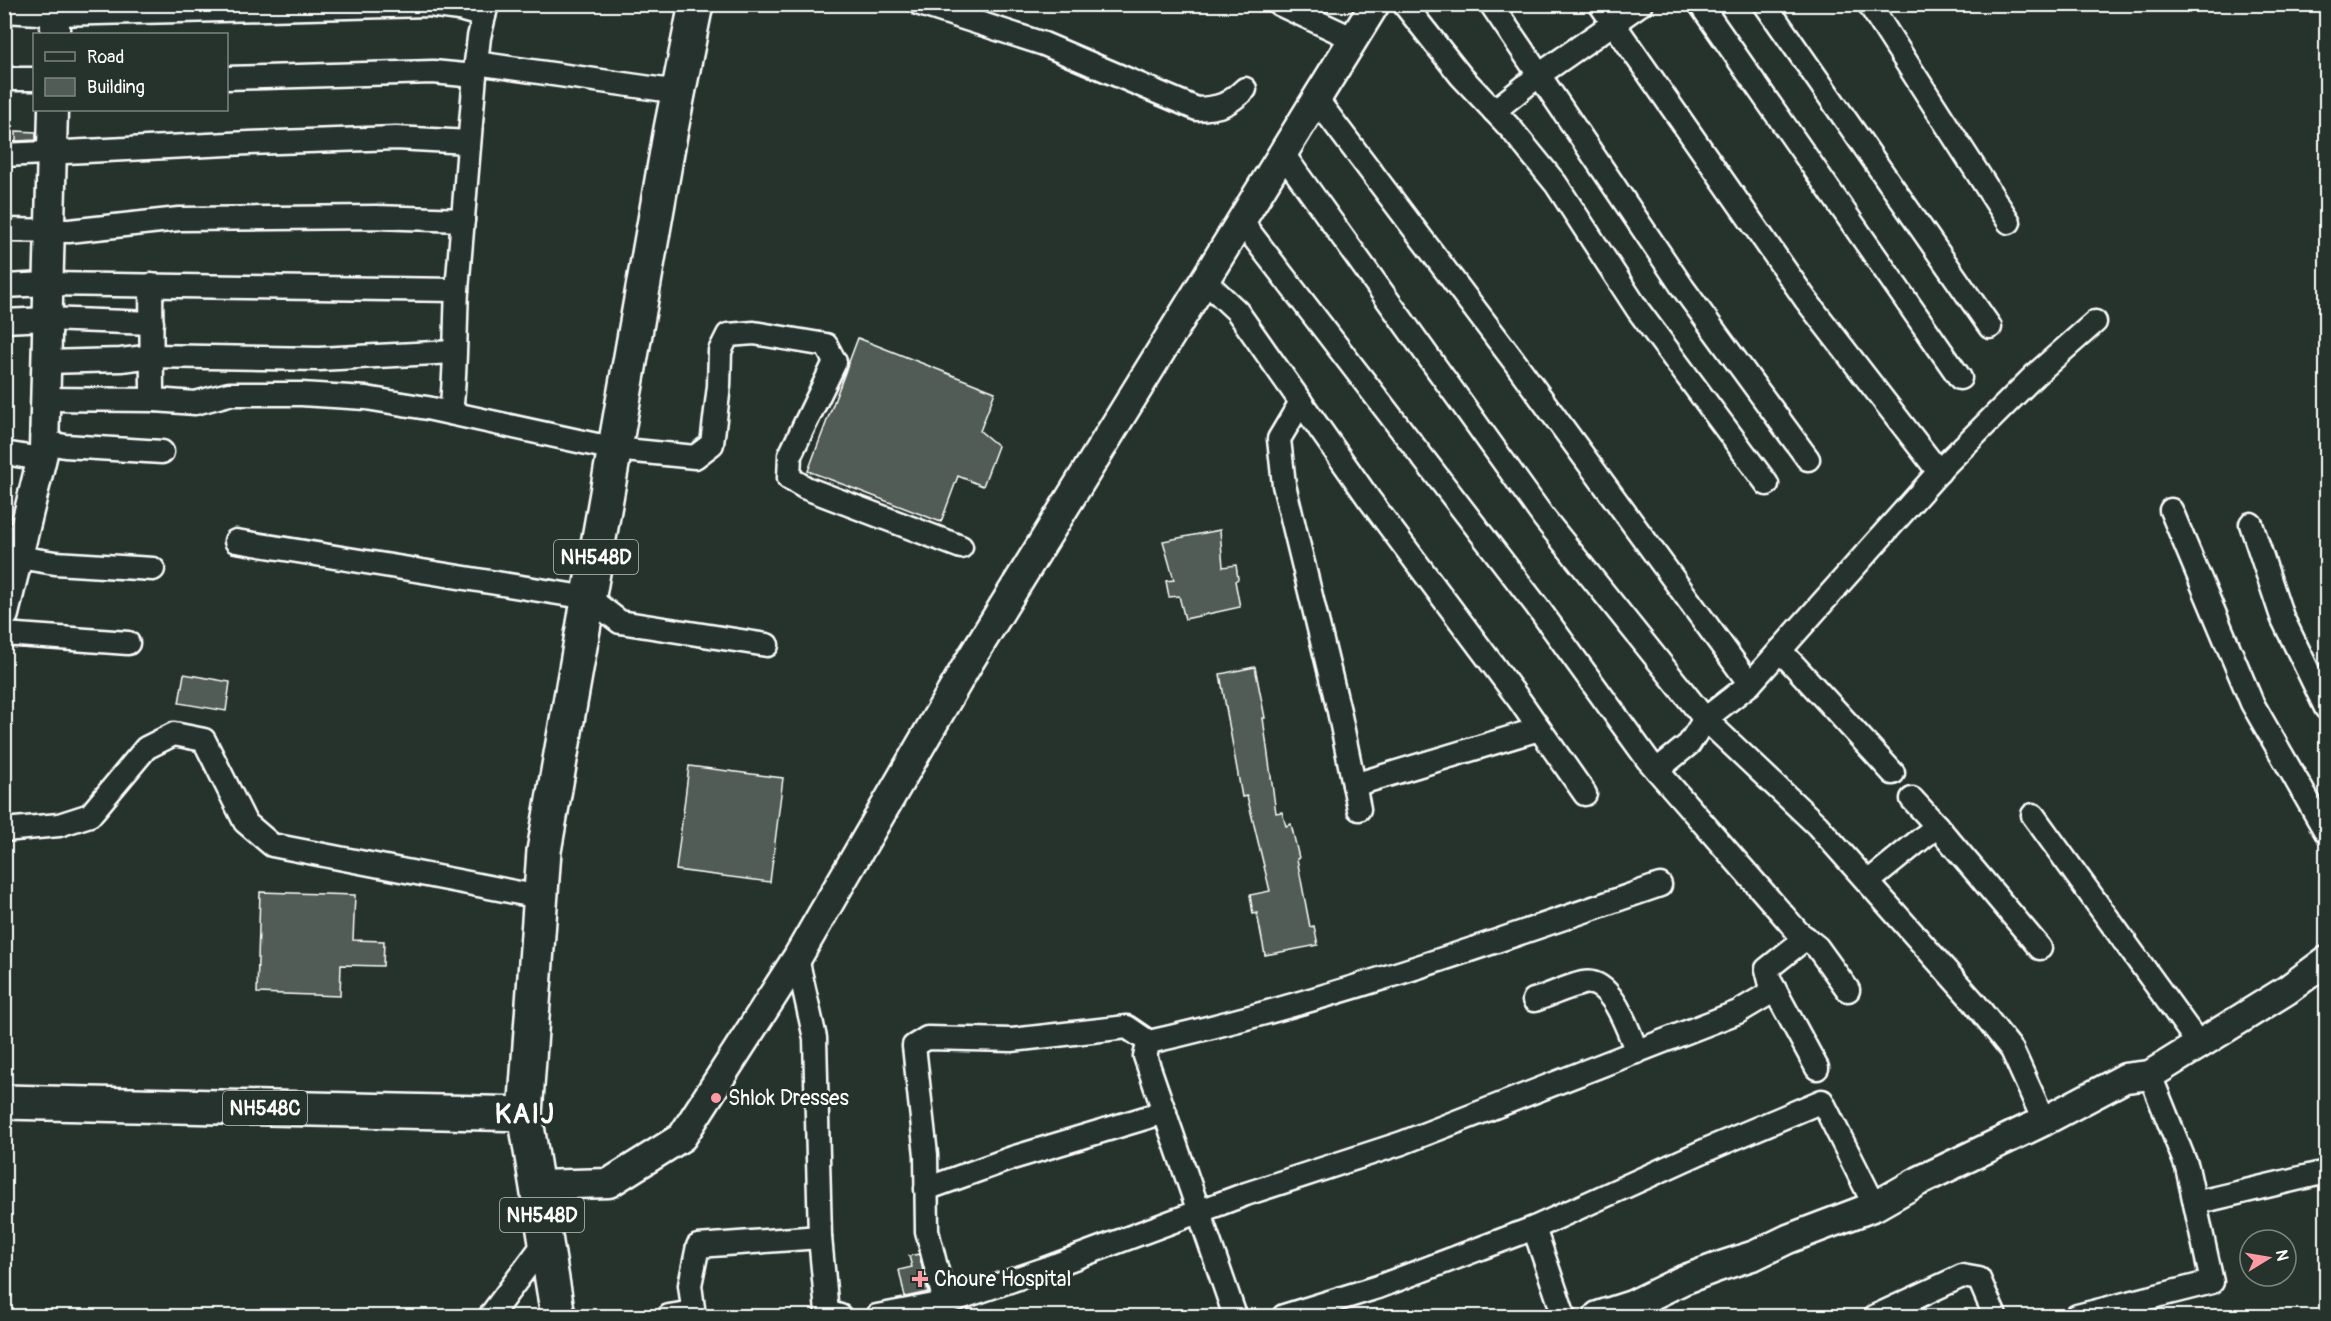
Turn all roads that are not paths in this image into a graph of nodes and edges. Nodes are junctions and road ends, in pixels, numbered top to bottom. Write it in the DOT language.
graph roads {
  1 [pos="696,4"];
  2 [pos="920,4"];
  3 [pos="1279,4"];
  4 [pos="1376,4"];
  5 [pos="1404,4"];
  6 [pos="1491,4"];
  7 [pos="1641,4"];
  8 [pos="1700,4"];
  9 [pos="1765,4"];
  10 [pos="1869,4"];
  11 [pos="486,10"];
  12 [pos="4,11"];
  13 [pos="1606,14"];
  14 [pos="55,18"];
  15 [pos="1354,39"];
  16 [pos="475,70"];
  17 [pos="1539,75"];
  18 [pos="228,78"];
  19 [pos="4,79"];
  20 [pos="33,79"];
  21 [pos="1245,89"];
  22 [pos="679,92"];
  23 [pos="1317,100"];
  24 [pos="52,111"];
  25 [pos="1494,111"];
  26 [pos="469,142"];
  27 [pos="51,152"];
  28 [pos="1283,154"];
  29 [pos="4,155"];
  30 [pos="463,220"];
  31 [pos="1242,222"];
  32 [pos="2009,222"];
  33 [pos="4,230"];
  34 [pos="49,230"];
  35 [pos="1205,281"];
  36 [pos="48,284"];
  37 [pos="151,285"];
  38 [pos="4,286"];
  39 [pos="457,290"];
  40 [pos="47,319"];
  41 [pos="4,321"];
  42 [pos="2096,322"];
  43 [pos="152,323"];
  44 [pos="1990,327"];
  45 [pos="454,352"];
  46 [pos="153,356"];
  47 [pos="46,362"];
  48 [pos="1960,378"];
  49 [pos="45,399"];
  50 [pos="155,400"];
  51 [pos="1301,402"];
  52 [pos="451,413"];
  53 [pos="615,449"];
  54 [pos="43,450"];
  55 [pos="162,452"];
  56 [pos="4,453"];
  57 [pos="1808,459"];
  58 [pos="1939,472"];
  59 [pos="1767,484"];
  60 [pos="2171,510"];
  61 [pos="2251,524"];
  62 [pos="236,541"];
  63 [pos="961,547"];
  64 [pos="13,562"];
  65 [pos="153,569"];
  66 [pos="588,598"];
  67 [pos="4,614"];
  68 [pos="4,634"];
  69 [pos="128,644"];
  70 [pos="767,645"];
  71 [pos="1780,650"];
  72 [pos="1750,684"];
  73 [pos="2326,708"];
  74 [pos="1705,719"];
  75 [pos="1539,729"];
  76 [pos="1657,770"];
  77 [pos="1893,773"];
  78 [pos="1354,785"];
  79 [pos="1585,794"];
  80 [pos="1912,799"];
  81 [pos="1359,809"];
  82 [pos="2033,815"];
  83 [pos="1937,826"];
  84 [pos="4,830"];
  85 [pos="2326,832"];
  86 [pos="1868,882"];
  87 [pos="1660,885"];
  88 [pos="540,897"];
  89 [pos="1806,938"];
  90 [pos="2040,948"];
  91 [pos="797,958"];
  92 [pos="2326,961"];
  93 [pos="1774,990"];
  94 [pos="1848,990"];
  95 [pos="1533,1000"];
  96 [pos="1149,1042"];
  97 [pos="2198,1043"];
  98 [pos="1637,1052"];
  99 [pos="1817,1068"];
  100 [pos="2150,1075"];
  101 [pos="4,1102"];
  102 [pos="1165,1112"];
  103 [pos="525,1114"];
  104 [pos="2044,1121"];
  105 [pos="2326,1172"];
  106 [pos="537,1185"];
  107 [pos="926,1189"];
  108 [pos="2195,1203"];
  109 [pos="1875,1206"];
  110 [pos="1198,1212"];
  111 [pos="1534,1228"];
  112 [pos="820,1237"];
  113 [pos="546,1240"];
  114 [pos="945,1304"];
  115 [pos="693,1314"];
  116 [pos="830,1315"];
  117 [pos="490,1317"];
  118 [pos="558,1317"];
  119 [pos="669,1317"];
  120 [pos="877,1317"];
  121 [pos="1236,1317"];
  122 [pos="1284,1317"];
  123 [pos="1564,1317"];
  124 [pos="1598,1317"];
  125 [pos="1876,1317"];
  126 [pos="1995,1317"];
  127 [pos="2078,1317"];
  1 -- 22 [label="highway, NH548D"];
  2 -- 21 [label="street"];
  3 -- 15 [label="street"];
  4 -- 15 [label="street"];
  5 -- 25 [label="street"];
  6 -- 17 [label="street"];
  7 -- 13 [label="street"];
  8 -- 48 [label="street"];
  9 -- 44 [label="street"];
  10 -- 32 [label="street"];
  11 -- 14 [label="street"];
  11 -- 16 [label="street"];
  12 -- 14 [label="street"];
  13 -- 17 [label="street"];
  13 -- 58 [label="street"];
  15 -- 23 [label="street"];
  16 -- 18 [label="street"];
  16 -- 22 [label="street"];
  16 -- 26 [label="street"];
  17 -- 25 [label="street"];
  17 -- 57 [label="street"];
  19 -- 20 [label="street"];
  22 -- 53 [label="highway, NH548D"];
  23 -- 28 [label="street"];
  23 -- 72 [label="street"];
  24 -- 27 [label="street"];
  25 -- 59 [label="street"];
  26 -- 27 [label="street"];
  26 -- 30 [label="street"];
  27 -- 29 [label="street"];
  27 -- 34 [label="street"];
  28 -- 31 [label="street"];
  28 -- 74 [label="street"];
  30 -- 34 [label="street"];
  30 -- 39 [label="street"];
  31 -- 35 [label="street"];
  31 -- 76 [label="street"];
  33 -- 34 [label="street"];
  34 -- 36 [label="street"];
  35 -- 51 [label="street"];
  35 -- 91 [label="street"];
  36 -- 37 [label="street"];
  36 -- 38 [label="street"];
  36 -- 40 [label="street"];
  37 -- 39 [label="street"];
  37 -- 43 [label="street"];
  39 -- 45 [label="street"];
  40 -- 41 [label="street"];
  40 -- 43 [label="street"];
  40 -- 47 [label="street"];
  42 -- 58 [label="street"];
  43 -- 46 [label="street"];
  45 -- 46 [label="street"];
  45 -- 52 [label="street"];
  46 -- 47 [label="street"];
  46 -- 50 [label="street"];
  47 -- 49 [label="street"];
  49 -- 50 [label="street"];
  49 -- 54 [label="street"];
  50 -- 52 [label="street"];
  51 -- 75 [label="street"];
  51 -- 78 [label="street"];
  52 -- 53 [label="street"];
  53 -- 63 [label="street"];
  53 -- 66 [label="highway, NH548D"];
  54 -- 55 [label="street"];
  54 -- 56 [label="street"];
  54 -- 64 [label="street"];
  58 -- 71 [label="street"];
  60 -- 85 [label="street"];
  61 -- 73 [label="street"];
  62 -- 66 [label="street"];
  64 -- 65 [label="street"];
  64 -- 67 [label="street"];
  66 -- 70 [label="street"];
  66 -- 88 [label="highway, NH548D"];
  68 -- 69 [label="street"];
  71 -- 72 [label="street"];
  71 -- 77 [label="street"];
  72 -- 74 [label="street"];
  74 -- 76 [label="street"];
  74 -- 86 [label="street"];
  75 -- 78 [label="street"];
  75 -- 79 [label="street"];
  76 -- 89 [label="street"];
  78 -- 81 [label="street"];
  80 -- 83 [label="street"];
  82 -- 97 [label="street"];
  83 -- 86 [label="street"];
  83 -- 90 [label="street"];
  84 -- 88 [label="street"];
  86 -- 104 [label="street"];
  87 -- 96 [label="street"];
  88 -- 103 [label="highway, NH548D"];
  89 -- 93 [label="street"];
  89 -- 94 [label="street"];
  91 -- 106 [label="street"];
  91 -- 112 [label="street"];
  92 -- 97 [label="street"];
  93 -- 98 [label="street"];
  93 -- 99 [label="street"];
  95 -- 98 [label="street"];
  96 -- 102 [label="street"];
  96 -- 107 [label="street"];
  97 -- 100 [label="street"];
  98 -- 110 [label="street"];
  100 -- 104 [label="street"];
  100 -- 108 [label="street"];
  101 -- 103 [label="highway, NH548C"];
  102 -- 107 [label="street"];
  102 -- 110 [label="street"];
  103 -- 106 [label="highway, NH548D"];
  104 -- 109 [label="street"];
  105 -- 108 [label="street"];
  106 -- 113 [label="highway, NH548D"];
  107 -- 114 [label="street"];
  108 -- 127 [label="street"];
  109 -- 111 [label="street"];
  109 -- 124 [label="street"];
  110 -- 114 [label="street"];
  110 -- 121 [label="street"];
  111 -- 122 [label="street"];
  111 -- 123 [label="street"];
  112 -- 115 [label="street"];
  112 -- 116 [label="street"];
  113 -- 117 [label="street"];
  113 -- 118 [label="highway, NH548D"];
  114 -- 120 [label="street"];
  115 -- 119 [label="street"];
  125 -- 126 [label="street"];
}
